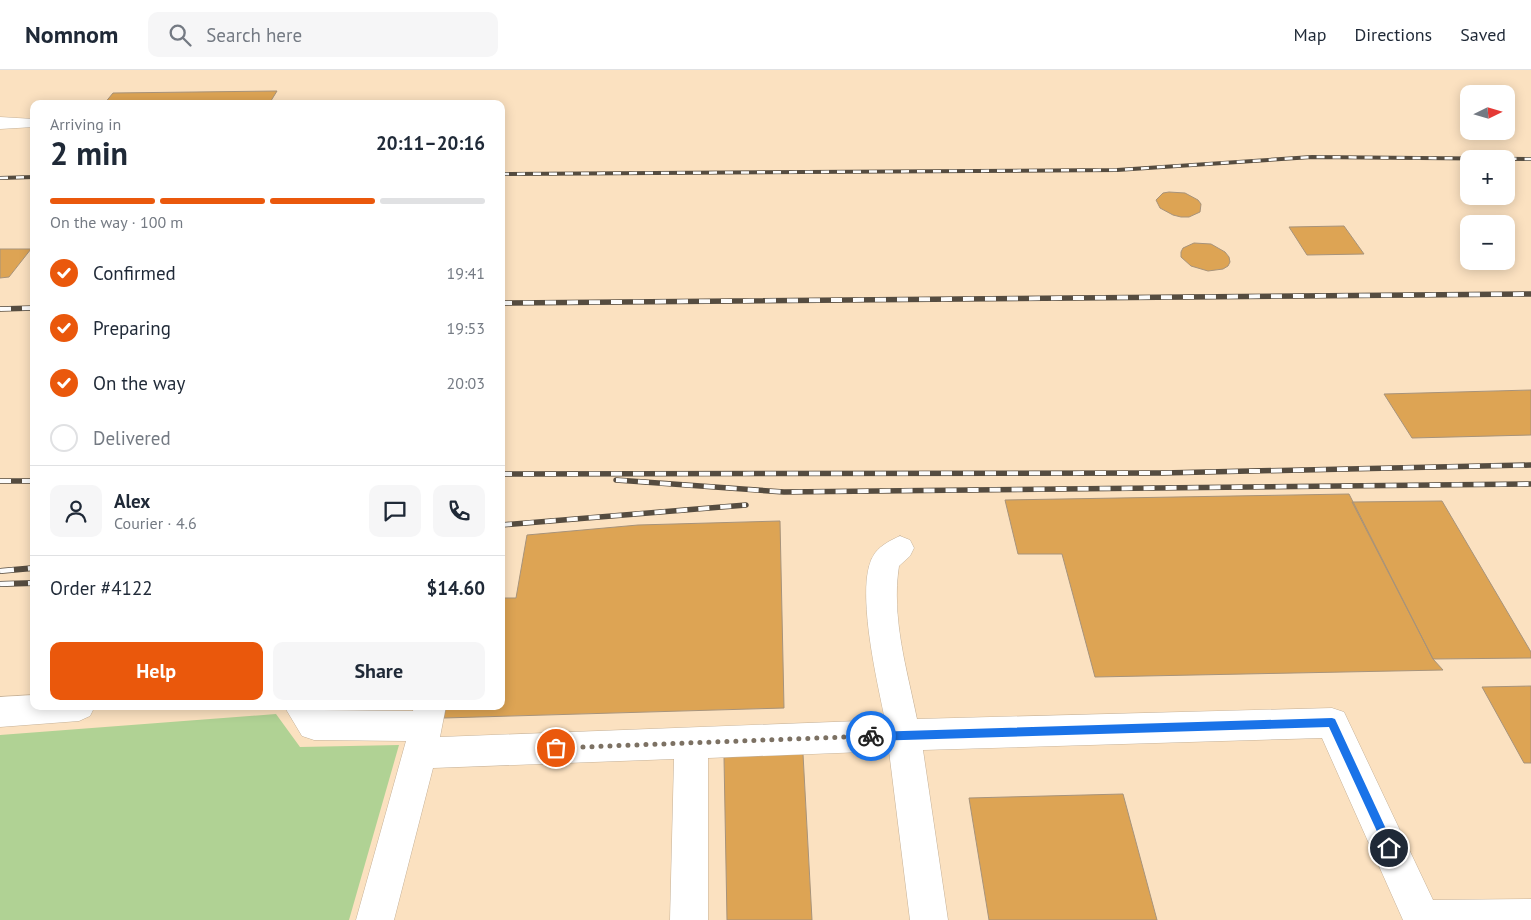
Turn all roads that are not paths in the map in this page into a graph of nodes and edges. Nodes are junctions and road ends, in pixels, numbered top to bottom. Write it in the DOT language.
graph roads {
  1 [pos="0,123"];
  2 [pos="28,123"];
  3 [pos="900,548"];
  4 [pos="30,710"];
  5 [pos="303,710"];
  6 [pos="0,712"];
  7 [pos="425,729"];
  8 [pos="904,735"];
  9 [pos="692,742"];
  10 [pos="1531,918"];
  11 [pos="375,920"];
  12 [pos="689,920"];
  13 [pos="929,920"];
  1 -- 2 [label="lane"];
  3 -- 8 [label="lane"];
  4 -- 6 [label="lane"];
  5 -- 7 [label="lane"];
  7 -- 9 [label="lane"];
  7 -- 11 [label="lane"];
  8 -- 9 [label="lane"];
  8 -- 10 [label="lane"];
  8 -- 13 [label="lane"];
  9 -- 12 [label="lane"];
}
